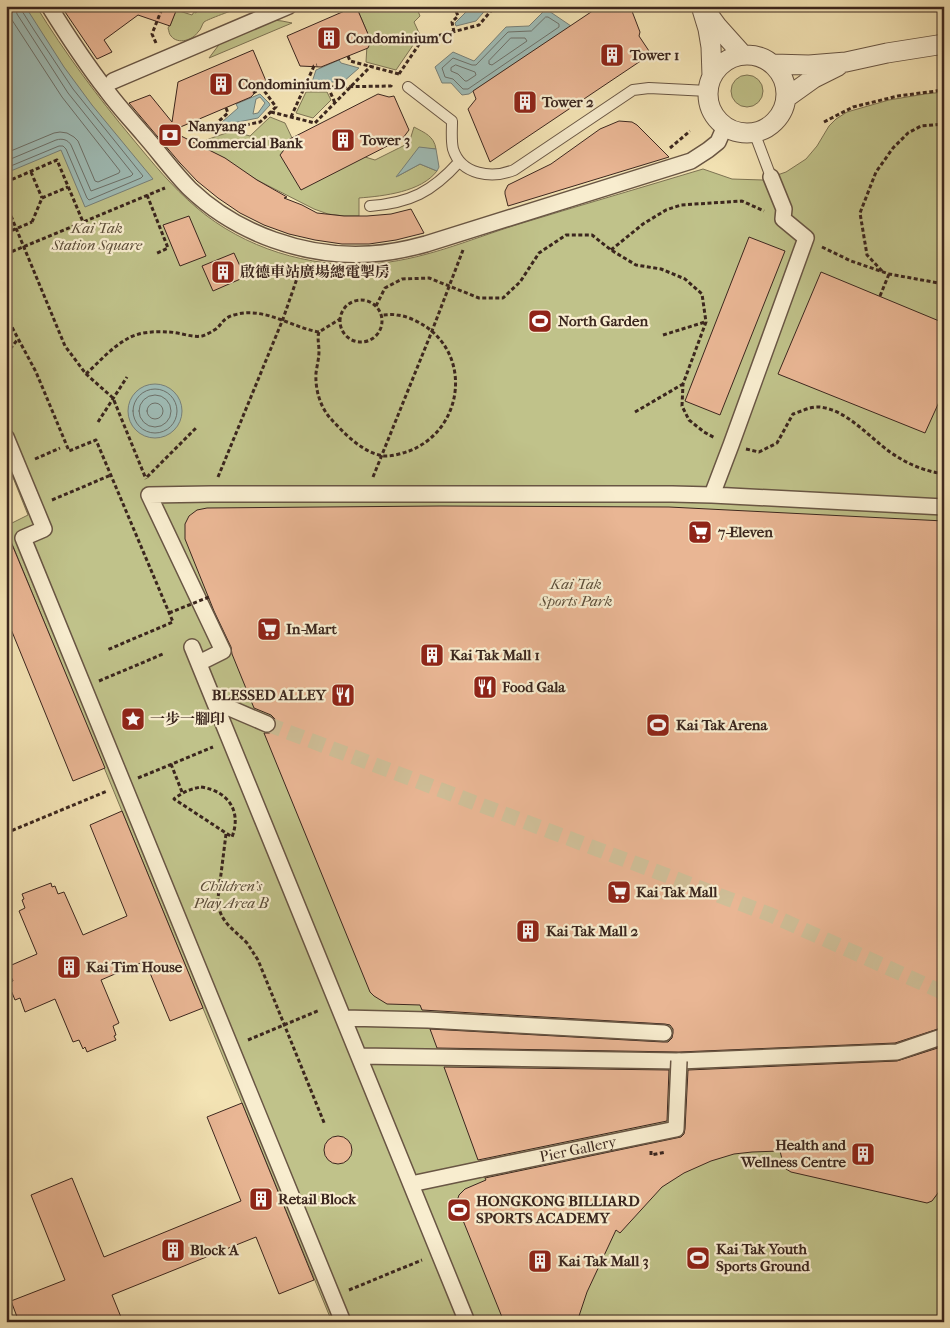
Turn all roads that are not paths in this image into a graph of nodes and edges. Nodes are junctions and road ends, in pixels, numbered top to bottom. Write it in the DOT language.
graph roads {
  1 [pos="49,6"];
  2 [pos="289,6"];
  3 [pos="701,6"];
  4 [pos="944,44"];
  5 [pos="743,55"];
  6 [pos="846,62"];
  7 [pos="773,64"];
  8 [pos="112,81"];
  9 [pos="710,84"];
  10 [pos="408,87"];
  11 [pos="786,98"];
  12 [pos="725,126"];
  13 [pos="754,132"];
  14 [pos="459,162"];
  15 [pos="771,177"];
  16 [pos="370,206"];
  17 [pos="6,437"];
  18 [pos="712,495"];
  19 [pos="944,507"];
  20 [pos="192,647"];
  21 [pos="199,663"];
  22 [pos="216,704"];
  23 [pos="267,724"];
  24 [pos="344,1018"];
  25 [pos="664,1033"];
  26 [pos="944,1036"];
  27 [pos="359,1056"];
  28 [pos="679,1061"];
  29 [pos="411,1184"];
  30 [pos="343,1322"];
  31 [pos="467,1322"];
  1 -- 12 [label="street"];
  2 -- 8 [label="street"];
  3 -- 5 [label="street"];
  3 -- 9 [label="street"];
  4 -- 6 [label="street"];
  5 -- 7 [label="street"];
  5 -- 9 [label="street"];
  6 -- 7 [label="street"];
  6 -- 11 [label="street"];
  7 -- 11 [label="street"];
  9 -- 12 [label="street"];
  9 -- 14 [label="lane"];
  10 -- 14 [label="lane"];
  11 -- 13 [label="street"];
  12 -- 13 [label="street"];
  13 -- 15 [label="lane"];
  14 -- 16 [label="lane"];
  15 -- 18 [label="street"];
  17 -- 30 [label="street"];
  18 -- 19 [label="street"];
  18 -- 21 [label="street"];
  20 -- 21 [label="street"];
  21 -- 22 [label="street"];
  22 -- 23 [label="street"];
  22 -- 24 [label="street"];
  24 -- 25 [label="street"];
  24 -- 27 [label="street"];
  26 -- 28 [label="street"];
  27 -- 28 [label="street"];
  27 -- 29 [label="street"];
  28 -- 29 [label="street, Pier Gallery, bridge"];
  29 -- 31 [label="street"];
}
